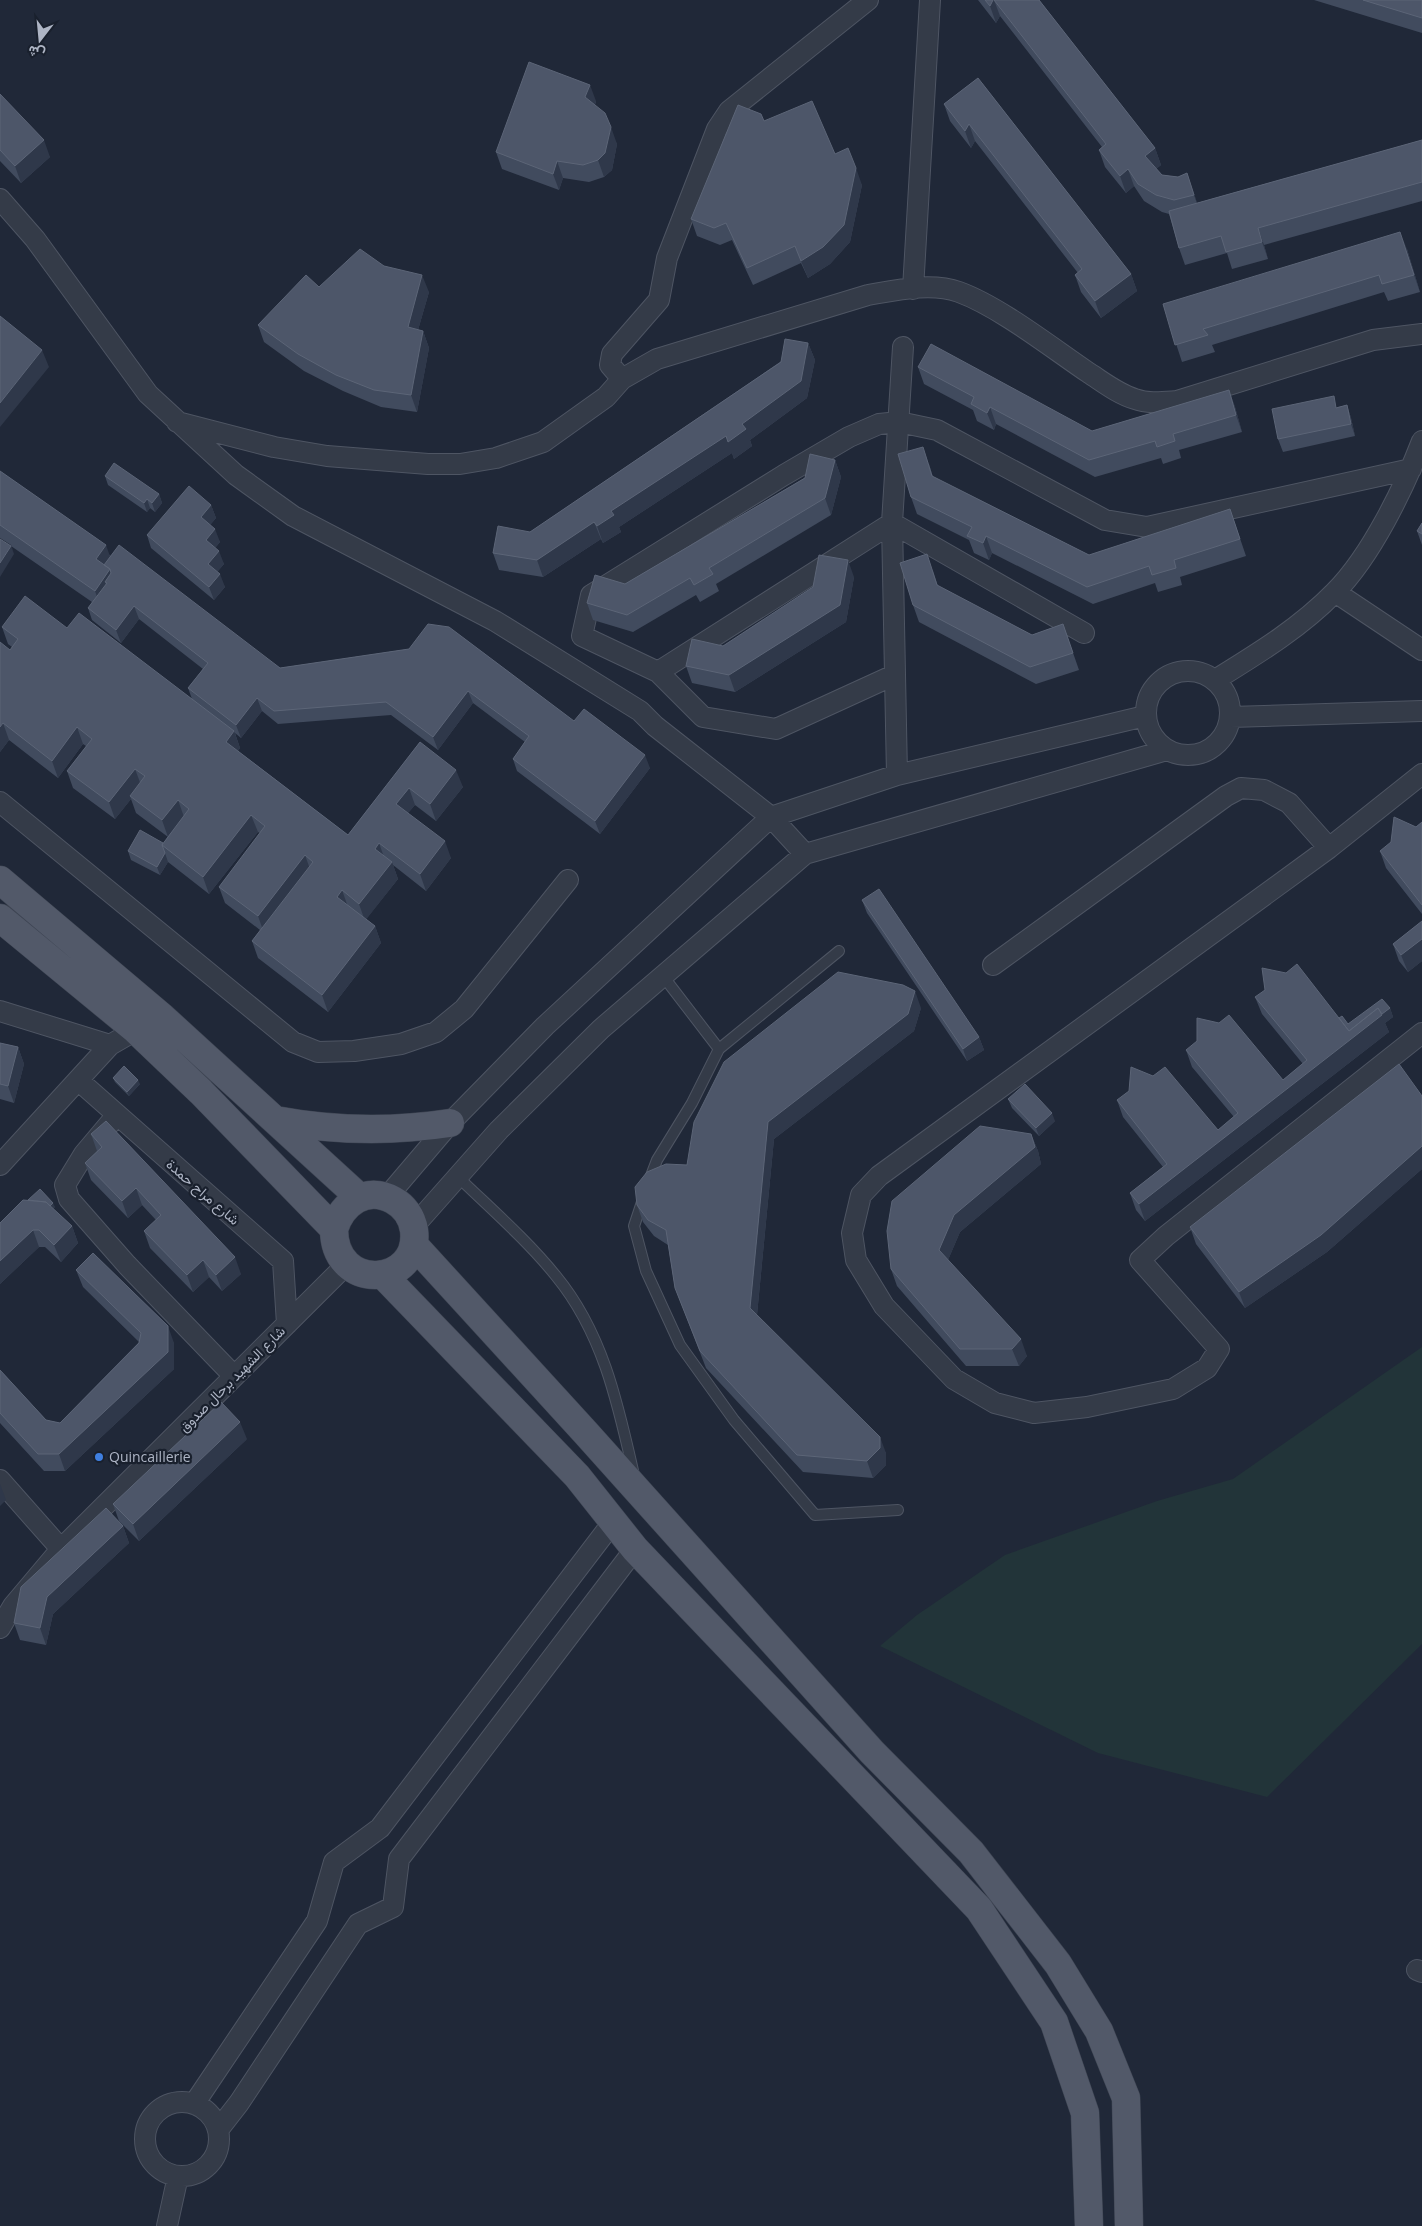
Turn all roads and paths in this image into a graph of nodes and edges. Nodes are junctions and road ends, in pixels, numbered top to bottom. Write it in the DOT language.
graph roads {
  1 [pos="868,0"];
  2 [pos="930,0"];
  3 [pos="0,199"];
  4 [pos="913,289"];
  5 [pos="1422,334"];
  6 [pos="903,347"];
  7 [pos="622,379"];
  8 [pos="176,422"];
  9 [pos="899,422"];
  10 [pos="1422,441"];
  11 [pos="1411,469"];
  12 [pos="892,523"];
  13 [pos="1335,592"];
  14 [pos="1084,633"];
  15 [pos="1422,650"];
  16 [pos="658,672"];
  17 [pos="894,675"];
  18 [pos="1215,680"];
  19 [pos="1422,711"];
  20 [pos="1145,716"];
  21 [pos="1231,717"];
  22 [pos="1167,750"];
  23 [pos="1422,774"];
  24 [pos="898,775"];
  25 [pos="0,802"];
  26 [pos="771,817"];
  27 [pos="1329,848"];
  28 [pos="805,854"];
  29 [pos="0,880"];
  30 [pos="568,880"];
  31 [pos="0,918"];
  32 [pos="839,951"];
  33 [pos="993,965"];
  34 [pos="663,976"];
  35 [pos="0,1011"];
  36 [pos="136,1030"];
  37 [pos="1422,1032"];
  38 [pos="110,1045"];
  39 [pos="719,1050"];
  40 [pos="78,1080"];
  41 [pos="116,1116"];
  42 [pos="274,1120"];
  43 [pos="450,1123"];
  44 [pos="0,1165"];
  45 [pos="458,1176"];
  46 [pos="359,1197"];
  47 [pos="387,1197"];
  48 [pos="334,1229"];
  49 [pos="414,1236"];
  50 [pos="346,1265"];
  51 [pos="383,1275"];
  52 [pos="287,1324"];
  53 [pos="234,1376"];
  54 [pos="0,1480"];
  55 [pos="638,1491"];
  56 [pos="898,1510"];
  57 [pos="613,1522"];
  58 [pos="61,1549"];
  59 [pos="635,1549"];
  60 [pos="0,1628"];
  61 [pos="194,2104"];
  62 [pos="218,2130"];
  63 [pos="178,2176"];
  64 [pos="167,2226"];
  65 [pos="1089,2226"];
  66 [pos="1129,2226"];
  1 -- 7 [label="street"];
  2 -- 4 [label="street"];
  3 -- 8 [label="street"];
  4 -- 5 [label="street"];
  4 -- 7 [label="street"];
  6 -- 9 [label="street"];
  7 -- 8 [label="street"];
  8 -- 26 [label="street"];
  9 -- 11 [label="street"];
  9 -- 12 [label="street"];
  9 -- 16 [label="street"];
  10 -- 11 [label="street"];
  11 -- 13 [label="street"];
  12 -- 14 [label="street"];
  12 -- 16 [label="street"];
  12 -- 17 [label="street"];
  13 -- 15 [label="street"];
  13 -- 18 [label="street"];
  16 -- 17 [label="street"];
  17 -- 24 [label="street"];
  18 -- 20 [label="street"];
  18 -- 21 [label="street"];
  19 -- 21 [label="street"];
  20 -- 22 [label="street"];
  20 -- 24 [label="street"];
  21 -- 22 [label="street"];
  22 -- 28 [label="street"];
  23 -- 27 [label="street"];
  24 -- 26 [label="street"];
  25 -- 30 [label="street"];
  26 -- 28 [label="street"];
  26 -- 43 [label="street"];
  27 -- 33 [label="street"];
  27 -- 37 [label="street"];
  28 -- 34 [label="street"];
  29 -- 42 [label="main road"];
  31 -- 36 [label="main road"];
  32 -- 39 [label="lane"];
  34 -- 39 [label="lane"];
  34 -- 45 [label="street"];
  35 -- 38 [label="street"];
  36 -- 38 [label="street"];
  36 -- 48 [label="main road"];
  38 -- 40 [label="street"];
  39 -- 56 [label="lane"];
  40 -- 41 [label="street, شارع مراح حمدة"];
  40 -- 44 [label="street"];
  41 -- 52 [label="street, شارع مراح حمدة"];
  41 -- 53 [label="street"];
  42 -- 43 [label="main road"];
  42 -- 46 [label="main road"];
  43 -- 47 [label="street"];
  45 -- 49 [label="street"];
  45 -- 55 [label="lane"];
  46 -- 47 [label="main road"];
  46 -- 48 [label="main road"];
  47 -- 49 [label="main road"];
  48 -- 50 [label="main road"];
  49 -- 51 [label="main road"];
  49 -- 55 [label="main road"];
  50 -- 51 [label="main road"];
  50 -- 52 [label="street, شارع الشهيد برحال صدوق"];
  51 -- 57 [label="main road"];
  52 -- 53 [label="street, شارع الشهيد برحال صدوق"];
  53 -- 58 [label="street, شارع الشهيد برحال صدوق"];
  54 -- 58 [label="street"];
  55 -- 66 [label="main road"];
  57 -- 59 [label="main road"];
  57 -- 61 [label="street"];
  58 -- 60 [label="street, شارع الشهيد برحال صدوق"];
  59 -- 62 [label="street"];
  59 -- 65 [label="main road"];
  61 -- 62 [label="street"];
  61 -- 63 [label="street"];
  62 -- 63 [label="street"];
  63 -- 64 [label="street"];
}
